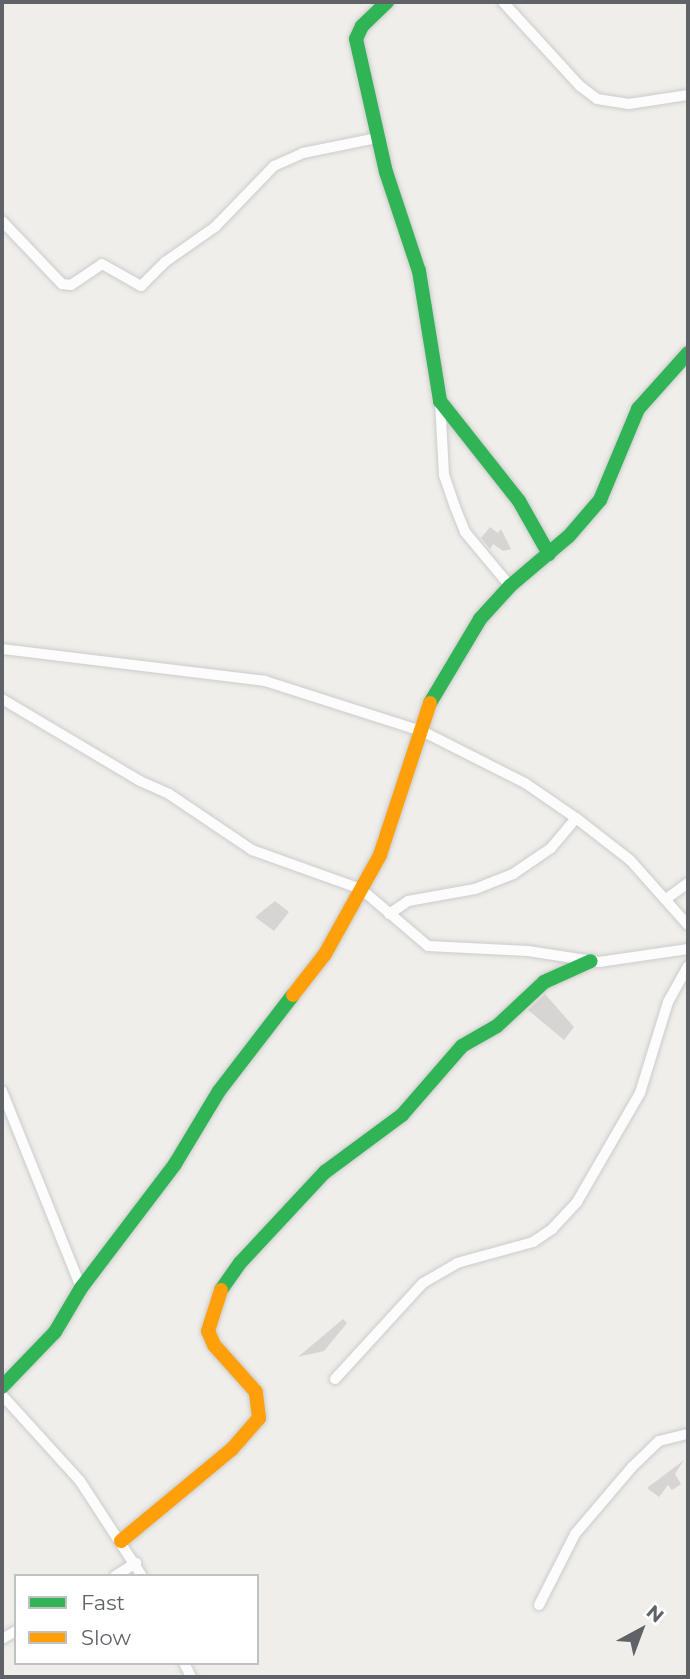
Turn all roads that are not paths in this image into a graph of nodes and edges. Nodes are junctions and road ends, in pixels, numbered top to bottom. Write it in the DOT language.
graph roads {
  1 [pos="387,2"];
  2 [pos="503,2"];
  3 [pos="688,95"];
  4 [pos="377,138"];
  5 [pos="2,221"];
  6 [pos="688,353"];
  7 [pos="440,401"];
  8 [pos="549,554"];
  9 [pos="510,586"];
  10 [pos="2,649"];
  11 [pos="2,699"];
  12 [pos="422,731"];
  13 [pos="576,818"];
  14 [pos="688,883"];
  15 [pos="361,889"];
  16 [pos="666,899"];
  17 [pos="389,914"];
  18 [pos="688,925"];
  19 [pos="688,949"];
  20 [pos="592,961"];
  21 [pos="688,966"];
  22 [pos="2,1091"];
  23 [pos="81,1288"];
  24 [pos="335,1379"];
  25 [pos="2,1387"];
  26 [pos="2,1395"];
  27 [pos="688,1434"];
  28 [pos="121,1541"];
  29 [pos="136,1563"];
  30 [pos="118,1574"];
  31 [pos="141,1574"];
  32 [pos="538,1605"];
  1 -- 4 [label="street"];
  2 -- 3 [label="street"];
  4 -- 5 [label="street"];
  4 -- 7 [label="street"];
  6 -- 8 [label="street"];
  7 -- 8 [label="street"];
  7 -- 9 [label="street"];
  8 -- 9 [label="street"];
  9 -- 12 [label="street"];
  10 -- 12 [label="street"];
  11 -- 15 [label="street"];
  12 -- 13 [label="street"];
  12 -- 15 [label="street"];
  13 -- 16 [label="street"];
  13 -- 17 [label="street"];
  14 -- 16 [label="street"];
  15 -- 17 [label="street"];
  15 -- 23 [label="street"];
  16 -- 18 [label="street"];
  17 -- 20 [label="street"];
  19 -- 20 [label="street"];
  20 -- 28 [label="street"];
  21 -- 24 [label="street"];
  22 -- 23 [label="street"];
  23 -- 25 [label="street"];
  26 -- 28 [label="street"];
  27 -- 32 [label="street"];
  28 -- 29 [label="street"];
  29 -- 30 [label="street"];
  29 -- 31 [label="street"];
}
